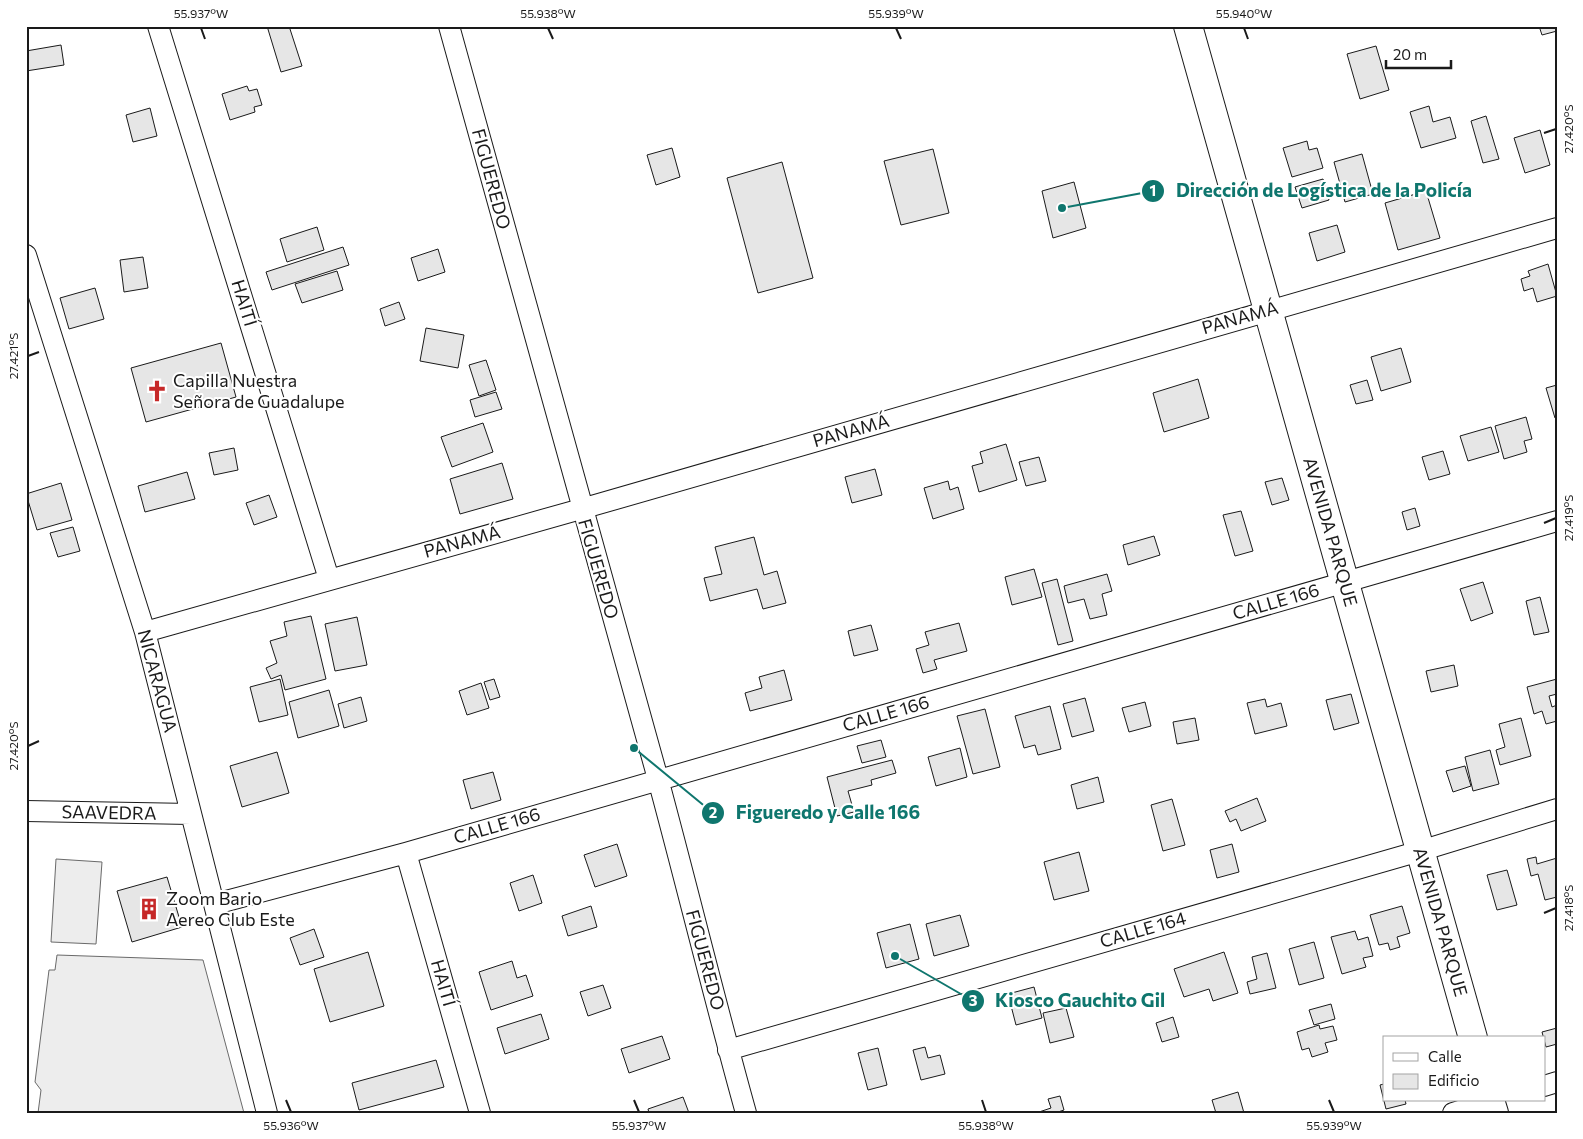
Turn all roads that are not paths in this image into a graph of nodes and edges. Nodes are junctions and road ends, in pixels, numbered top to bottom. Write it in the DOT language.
graph roads {
  1 [pos="158,26"];
  2 [pos="449,26"];
  3 [pos="1188,26"];
  4 [pos="1557,228"];
  5 [pos="26,255"];
  6 [pos="32,290"];
  7 [pos="1268,310"];
  8 [pos="581,509"];
  9 [pos="1557,521"];
  10 [pos="329,579"];
  11 [pos="1344,583"];
  12 [pos="145,632"];
  13 [pos="658,779"];
  14 [pos="1557,809"];
  15 [pos="26,811"];
  16 [pos="191,814"];
  17 [pos="1420,851"];
  18 [pos="406,853"];
  19 [pos="215,904"];
  20 [pos="1472,1036"];
  21 [pos="728,1050"];
  22 [pos="1492,1104"];
  23 [pos="267,1113"];
  24 [pos="480,1113"];
  25 [pos="746,1113"];
  26 [pos="1453,1113"];
  1 -- 10 [label="street, HAITÍ"];
  2 -- 8 [label="street, FIGUEREDO"];
  3 -- 7 [label="street, AVENIDA PARQUE"];
  4 -- 7 [label="street, PANAMÁ"];
  5 -- 6 [label="street, NICARAGUA"];
  6 -- 12 [label="street, NICARAGUA"];
  7 -- 8 [label="street, PANAMÁ"];
  7 -- 11 [label="street, AVENIDA PARQUE"];
  8 -- 10 [label="street, PANAMÁ"];
  8 -- 13 [label="street, FIGUEREDO"];
  9 -- 11 [label="street, CALLE 166"];
  10 -- 12 [label="street, PANAMÁ"];
  11 -- 13 [label="street, CALLE 166"];
  11 -- 17 [label="street, AVENIDA PARQUE"];
  12 -- 16 [label="street, NICARAGUA"];
  13 -- 18 [label="street, CALLE 166"];
  13 -- 21 [label="street, FIGUEREDO"];
  14 -- 17 [label="street, CALLE 164"];
  15 -- 16 [label="street, SAAVEDRA"];
  16 -- 19 [label="street, NICARAGUA"];
  17 -- 20 [label="street, AVENIDA PARQUE"];
  17 -- 21 [label="street, CALLE 164"];
  18 -- 19 [label="street, CALLE 166"];
  18 -- 24 [label="street, HAITÍ"];
  19 -- 23 [label="street, NICARAGUA"];
  21 -- 25 [label="street, FIGUEREDO"];
  22 -- 26 [label="street"];
}
